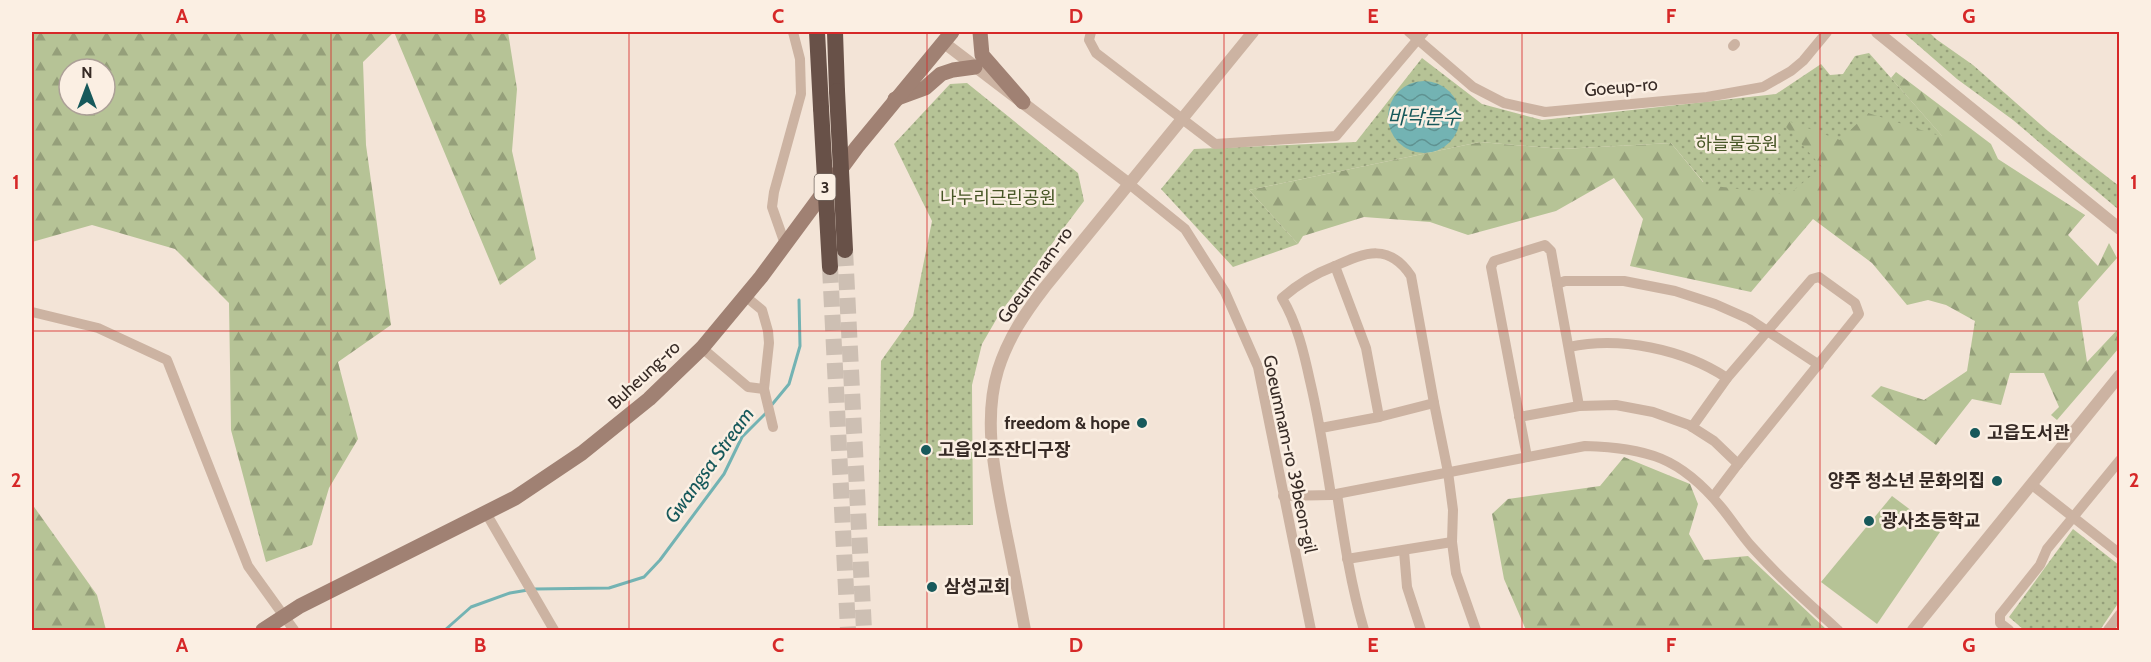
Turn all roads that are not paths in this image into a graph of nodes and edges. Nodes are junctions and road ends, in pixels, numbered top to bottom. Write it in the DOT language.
graph roads {
  1 [pos="794,32"];
  2 [pos="817,32"];
  3 [pos="835,32"];
  4 [pos="980,32"];
  5 [pos="1090,32"];
  6 [pos="1253,32"];
  7 [pos="1409,32"];
  8 [pos="1827,32"];
  9 [pos="1877,32"];
  10 [pos="1422,35"];
  11 [pos="948,37"];
  12 [pos="975,68"];
  13 [pos="895,99"];
  14 [pos="1023,102"];
  15 [pos="1181,120"];
  16 [pos="1128,183"];
  17 [pos="2120,229"];
  18 [pos="785,244"];
  19 [pos="845,250"];
  20 [pos="1335,266"];
  21 [pos="830,267"];
  22 [pos="1557,284"];
  23 [pos="745,296"];
  24 [pos="32,312"];
  25 [pos="1768,330"];
  26 [pos="1569,347"];
  27 [pos="702,348"];
  28 [pos="1819,365"];
  29 [pos="2120,375"];
  30 [pos="1727,378"];
  31 [pos="764,389"];
  32 [pos="1434,403"];
  33 [pos="1579,406"];
  34 [pos="1379,417"];
  35 [pos="1519,417"];
  36 [pos="773,427"];
  37 [pos="1321,428"];
  38 [pos="1692,428"];
  39 [pos="1527,457"];
  40 [pos="1738,464"];
  41 [pos="2118,467"];
  42 [pos="1449,472"];
  43 [pos="2031,484"];
  44 [pos="1334,495"];
  45 [pos="1283,496"];
  46 [pos="1713,497"];
  47 [pos="486,513"];
  48 [pos="2074,517"];
  49 [pos="1452,542"];
  50 [pos="1404,551"];
  51 [pos="2120,554"];
  52 [pos="1347,559"];
  53 [pos="2120,614"];
  54 [pos="284,616"];
  55 [pos="263,630"];
  56 [pos="294,630"];
  57 [pos="554,630"];
  58 [pos="1025,630"];
  59 [pos="1311,630"];
  60 [pos="1364,630"];
  61 [pos="1421,630"];
  62 [pos="1476,630"];
  63 [pos="1838,630"];
  64 [pos="1913,630"];
  65 [pos="2009,630"];
  66 [pos="2108,630"];
  1 -- 18 [label="street"];
  2 -- 21 [label="highway, 3, bridge"];
  3 -- 19 [label="highway, 3, bridge"];
  4 -- 14 [label="main road"];
  5 -- 15 [label="street"];
  6 -- 15 [label="street, Goeumnam-ro"];
  7 -- 10 [label="street"];
  8 -- 10 [label="street, Goeup-ro"];
  9 -- 17 [label="street"];
  10 -- 15 [label="street"];
  11 -- 12 [label="street"];
  11 -- 13 [label="main road, Buheung-ro"];
  12 -- 13 [label="main road"];
  12 -- 14 [label="street"];
  13 -- 18 [label="main road, Buheung-ro"];
  14 -- 16 [label="street"];
  15 -- 16 [label="street, Goeumnam-ro"];
  16 -- 45 [label="street, Goeumnam-ro 39beon-gil"];
  16 -- 58 [label="street, Goeumnam-ro"];
  18 -- 23 [label="main road, Buheung-ro"];
  20 -- 32 [label="street"];
  20 -- 34 [label="street"];
  20 -- 37 [label="street"];
  22 -- 25 [label="street"];
  22 -- 26 [label="street"];
  22 -- 35 [label="street"];
  23 -- 27 [label="main road, Buheung-ro"];
  23 -- 31 [label="street"];
  24 -- 54 [label="street"];
  25 -- 28 [label="street"];
  25 -- 28 [label="street"];
  25 -- 30 [label="street"];
  26 -- 30 [label="street"];
  26 -- 33 [label="street"];
  27 -- 31 [label="street"];
  27 -- 47 [label="main road, Buheung-ro"];
  28 -- 40 [label="street"];
  29 -- 43 [label="street"];
  30 -- 38 [label="street"];
  31 -- 36 [label="street"];
  32 -- 34 [label="street"];
  32 -- 42 [label="street"];
  33 -- 35 [label="street"];
  33 -- 38 [label="street"];
  34 -- 37 [label="street"];
  35 -- 39 [label="street"];
  37 -- 44 [label="street"];
  38 -- 40 [label="street"];
  39 -- 42 [label="street"];
  39 -- 46 [label="street"];
  40 -- 46 [label="street"];
  41 -- 48 [label="street"];
  42 -- 44 [label="street"];
  42 -- 49 [label="street"];
  43 -- 48 [label="street"];
  43 -- 64 [label="street"];
  44 -- 45 [label="street"];
  44 -- 52 [label="street"];
  45 -- 59 [label="street, Goeumnam-ro 39beon-gil"];
  46 -- 63 [label="street"];
  47 -- 54 [label="main road, Buheung-ro"];
  47 -- 57 [label="street"];
  48 -- 51 [label="street"];
  48 -- 65 [label="street"];
  49 -- 50 [label="street"];
  49 -- 62 [label="street"];
  50 -- 52 [label="street"];
  50 -- 61 [label="street"];
  52 -- 60 [label="street"];
  53 -- 66 [label="street"];
  54 -- 55 [label="main road, Buheung-ro"];
  54 -- 56 [label="street"];
}
